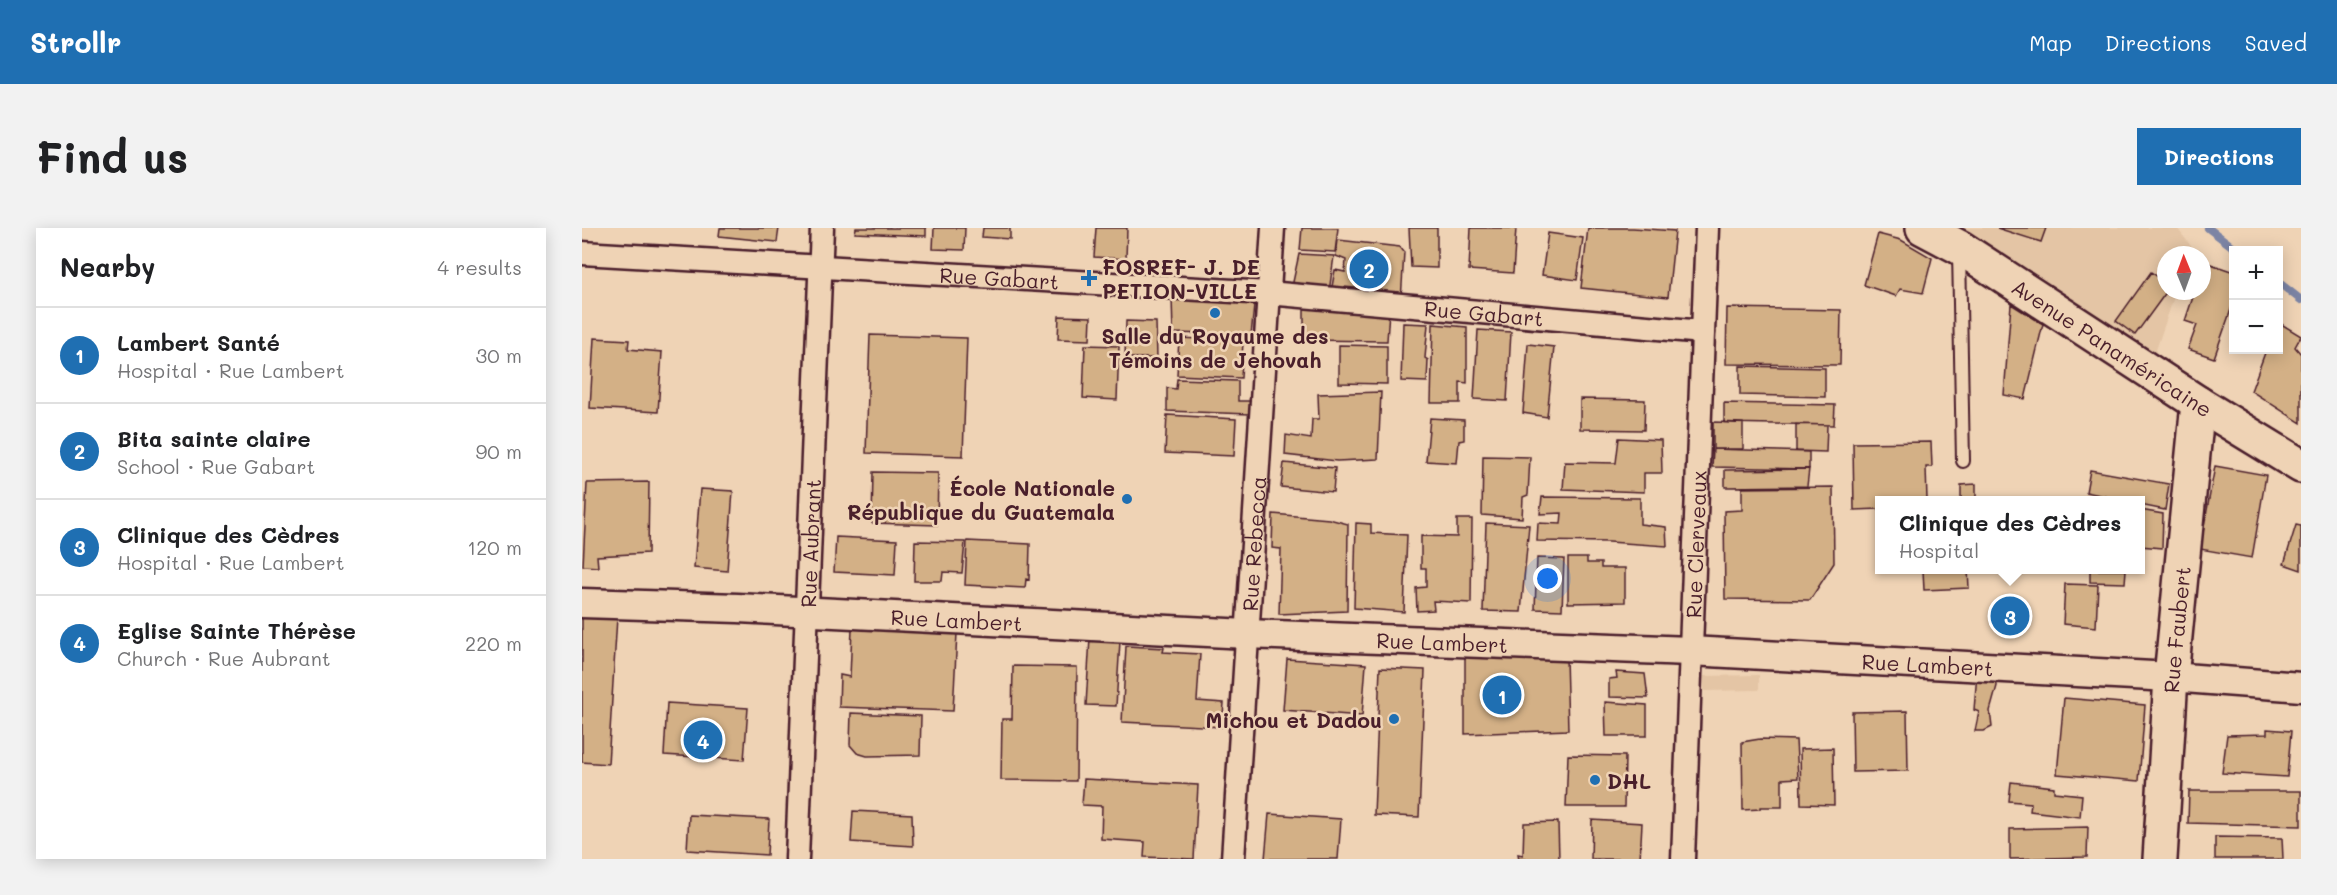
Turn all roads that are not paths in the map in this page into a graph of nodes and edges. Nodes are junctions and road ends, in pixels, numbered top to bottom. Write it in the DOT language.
graph roads {
  1 [pos="822,228"];
  2 [pos="1273,228"];
  3 [pos="1707,228"];
  4 [pos="1923,228"];
  5 [pos="1959,247"];
  6 [pos="582,253"];
  7 [pos="822,268"];
  8 [pos="1268,293"];
  9 [pos="1703,332"];
  10 [pos="2198,403"];
  11 [pos="1963,461"];
  12 [pos="2301,466"];
  13 [pos="582,603"];
  14 [pos="808,613"];
  15 [pos="1247,634"];
  16 [pos="1690,651"];
  17 [pos="2171,677"];
  18 [pos="2301,687"];
  19 [pos="797,859"];
  20 [pos="1233,859"];
  21 [pos="1683,859"];
  22 [pos="2160,859"];
  1 -- 7 [label="street, Rue Aubrant"];
  2 -- 8 [label="street, Rue Rebecca"];
  3 -- 9 [label="street, Rue Clerveaux"];
  4 -- 5 [label="main road, Avenue Panaméricaine"];
  5 -- 10 [label="main road, Avenue Panaméricaine"];
  5 -- 11 [label="lane"];
  6 -- 7 [label="street, Rue Gabart"];
  7 -- 8 [label="street, Rue Gabart"];
  7 -- 14 [label="street, Rue Aubrant"];
  8 -- 9 [label="street, Rue Gabart"];
  8 -- 15 [label="street, Rue Rebecca"];
  9 -- 16 [label="street, Rue Clerveaux"];
  10 -- 12 [label="main road, Avenue Panaméricaine"];
  10 -- 17 [label="main road, Rue Faubert"];
  13 -- 14 [label="street, Rue Lambert"];
  14 -- 15 [label="street, Rue Lambert"];
  14 -- 19 [label="street, Rue Aubrant"];
  15 -- 16 [label="street, Rue Lambert"];
  15 -- 20 [label="street, Rue Rebecca"];
  16 -- 17 [label="street, Rue Lambert"];
  16 -- 21 [label="street, Rue Clerveaux"];
  17 -- 18 [label="street, Rue Lambert"];
  17 -- 22 [label="main road, Rue Faubert"];
}
